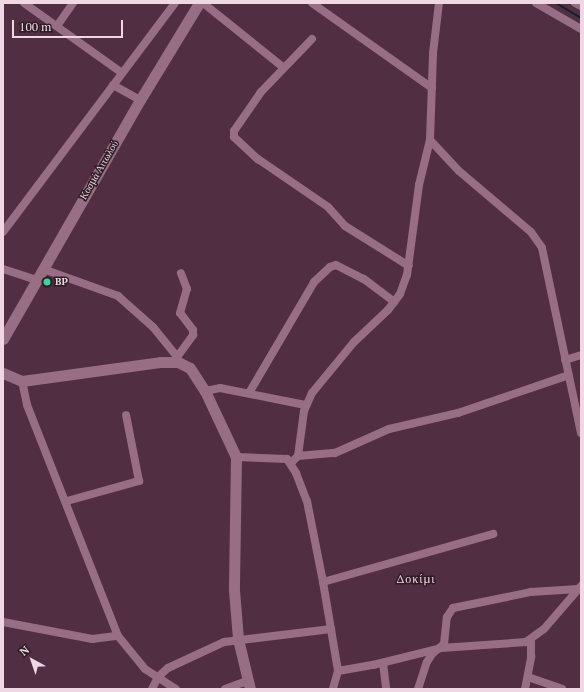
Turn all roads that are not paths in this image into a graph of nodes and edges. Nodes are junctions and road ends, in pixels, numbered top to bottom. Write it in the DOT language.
graph roads {
  1 [pos="24,3"];
  2 [pos="73,3"];
  3 [pos="175,3"];
  4 [pos="199,3"];
  5 [pos="204,3"];
  6 [pos="312,3"];
  7 [pos="439,3"];
  8 [pos="536,3"];
  9 [pos="575,3"];
  10 [pos="581,6"];
  11 [pos="57,26"];
  12 [pos="581,30"];
  13 [pos="312,39"];
  14 [pos="283,67"];
  15 [pos="122,73"];
  16 [pos="113,85"];
  17 [pos="432,88"];
  18 [pos="140,100"];
  19 [pos="430,140"];
  20 [pos="3,232"];
  21 [pos="409,266"];
  22 [pos="3,269"];
  23 [pos="43,269"];
  24 [pos="180,274"];
  25 [pos="37,280"];
  26 [pos="394,302"];
  27 [pos="3,339"];
  28 [pos="581,355"];
  29 [pos="176,359"];
  30 [pos="565,360"];
  31 [pos="3,373"];
  32 [pos="569,375"];
  33 [pos="22,381"];
  34 [pos="205,391"];
  35 [pos="249,394"];
  36 [pos="305,405"];
  37 [pos="126,415"];
  38 [pos="581,433"];
  39 [pos="298,456"];
  40 [pos="236,457"];
  41 [pos="291,463"];
  42 [pos="66,501"];
  43 [pos="493,534"];
  44 [pos="323,582"];
  45 [pos="580,587"];
  46 [pos="3,622"];
  47 [pos="331,629"];
  48 [pos="118,636"];
  49 [pos="238,640"];
  50 [pos="531,640"];
  51 [pos="441,648"];
  52 [pos="383,663"];
  53 [pos="338,671"];
  54 [pos="158,677"];
  55 [pos="528,677"];
  56 [pos="248,685"];
  57 [pos="152,689"];
  58 [pos="176,689"];
  59 [pos="225,689"];
  60 [pos="333,689"];
  61 [pos="386,689"];
  62 [pos="418,689"];
  63 [pos="525,689"];
  64 [pos="562,689"];
  1 -- 11 [label="street"];
  2 -- 11 [label="street"];
  3 -- 15 [label="street"];
  4 -- 18 [label="street, Κοσμά Αιτωλού"];
  5 -- 14 [label="street"];
  6 -- 17 [label="street"];
  7 -- 17 [label="street"];
  8 -- 12 [label="street"];
  9 -- 10 [label="street"];
  11 -- 15 [label="street"];
  13 -- 14 [label="street"];
  14 -- 21 [label="street"];
  15 -- 16 [label="street"];
  16 -- 18 [label="street"];
  16 -- 20 [label="street"];
  17 -- 19 [label="street"];
  18 -- 23 [label="street, Κοσμά Αιτωλού"];
  19 -- 21 [label="street"];
  19 -- 30 [label="street"];
  21 -- 26 [label="street"];
  22 -- 25 [label="street"];
  23 -- 25 [label="street, Κοσμά Αιτωλού"];
  23 -- 29 [label="street"];
  24 -- 29 [label="street"];
  25 -- 27 [label="street, Κοσμά Αιτωλού"];
  26 -- 35 [label="street"];
  26 -- 36 [label="street"];
  28 -- 30 [label="street"];
  29 -- 33 [label="street"];
  29 -- 34 [label="street"];
  30 -- 32 [label="street"];
  31 -- 33 [label="street"];
  32 -- 38 [label="street"];
  32 -- 39 [label="street"];
  33 -- 42 [label="street"];
  34 -- 35 [label="street"];
  34 -- 40 [label="street"];
  35 -- 36 [label="street"];
  36 -- 39 [label="street"];
  37 -- 42 [label="street"];
  39 -- 41 [label="street"];
  40 -- 41 [label="street"];
  40 -- 49 [label="street"];
  41 -- 44 [label="street"];
  42 -- 48 [label="street"];
  43 -- 44 [label="street"];
  44 -- 47 [label="street"];
  45 -- 50 [label="street"];
  45 -- 51 [label="street"];
  46 -- 48 [label="street"];
  47 -- 49 [label="street"];
  47 -- 53 [label="street"];
  48 -- 54 [label="street"];
  49 -- 54 [label="street"];
  49 -- 56 [label="street"];
  50 -- 51 [label="street"];
  50 -- 55 [label="street"];
  51 -- 52 [label="street"];
  51 -- 62 [label="street"];
  52 -- 53 [label="street"];
  52 -- 61 [label="street"];
  53 -- 60 [label="street"];
  54 -- 57 [label="street"];
  54 -- 58 [label="street"];
  55 -- 63 [label="street"];
  55 -- 64 [label="street"];
  56 -- 59 [label="street"];
}
